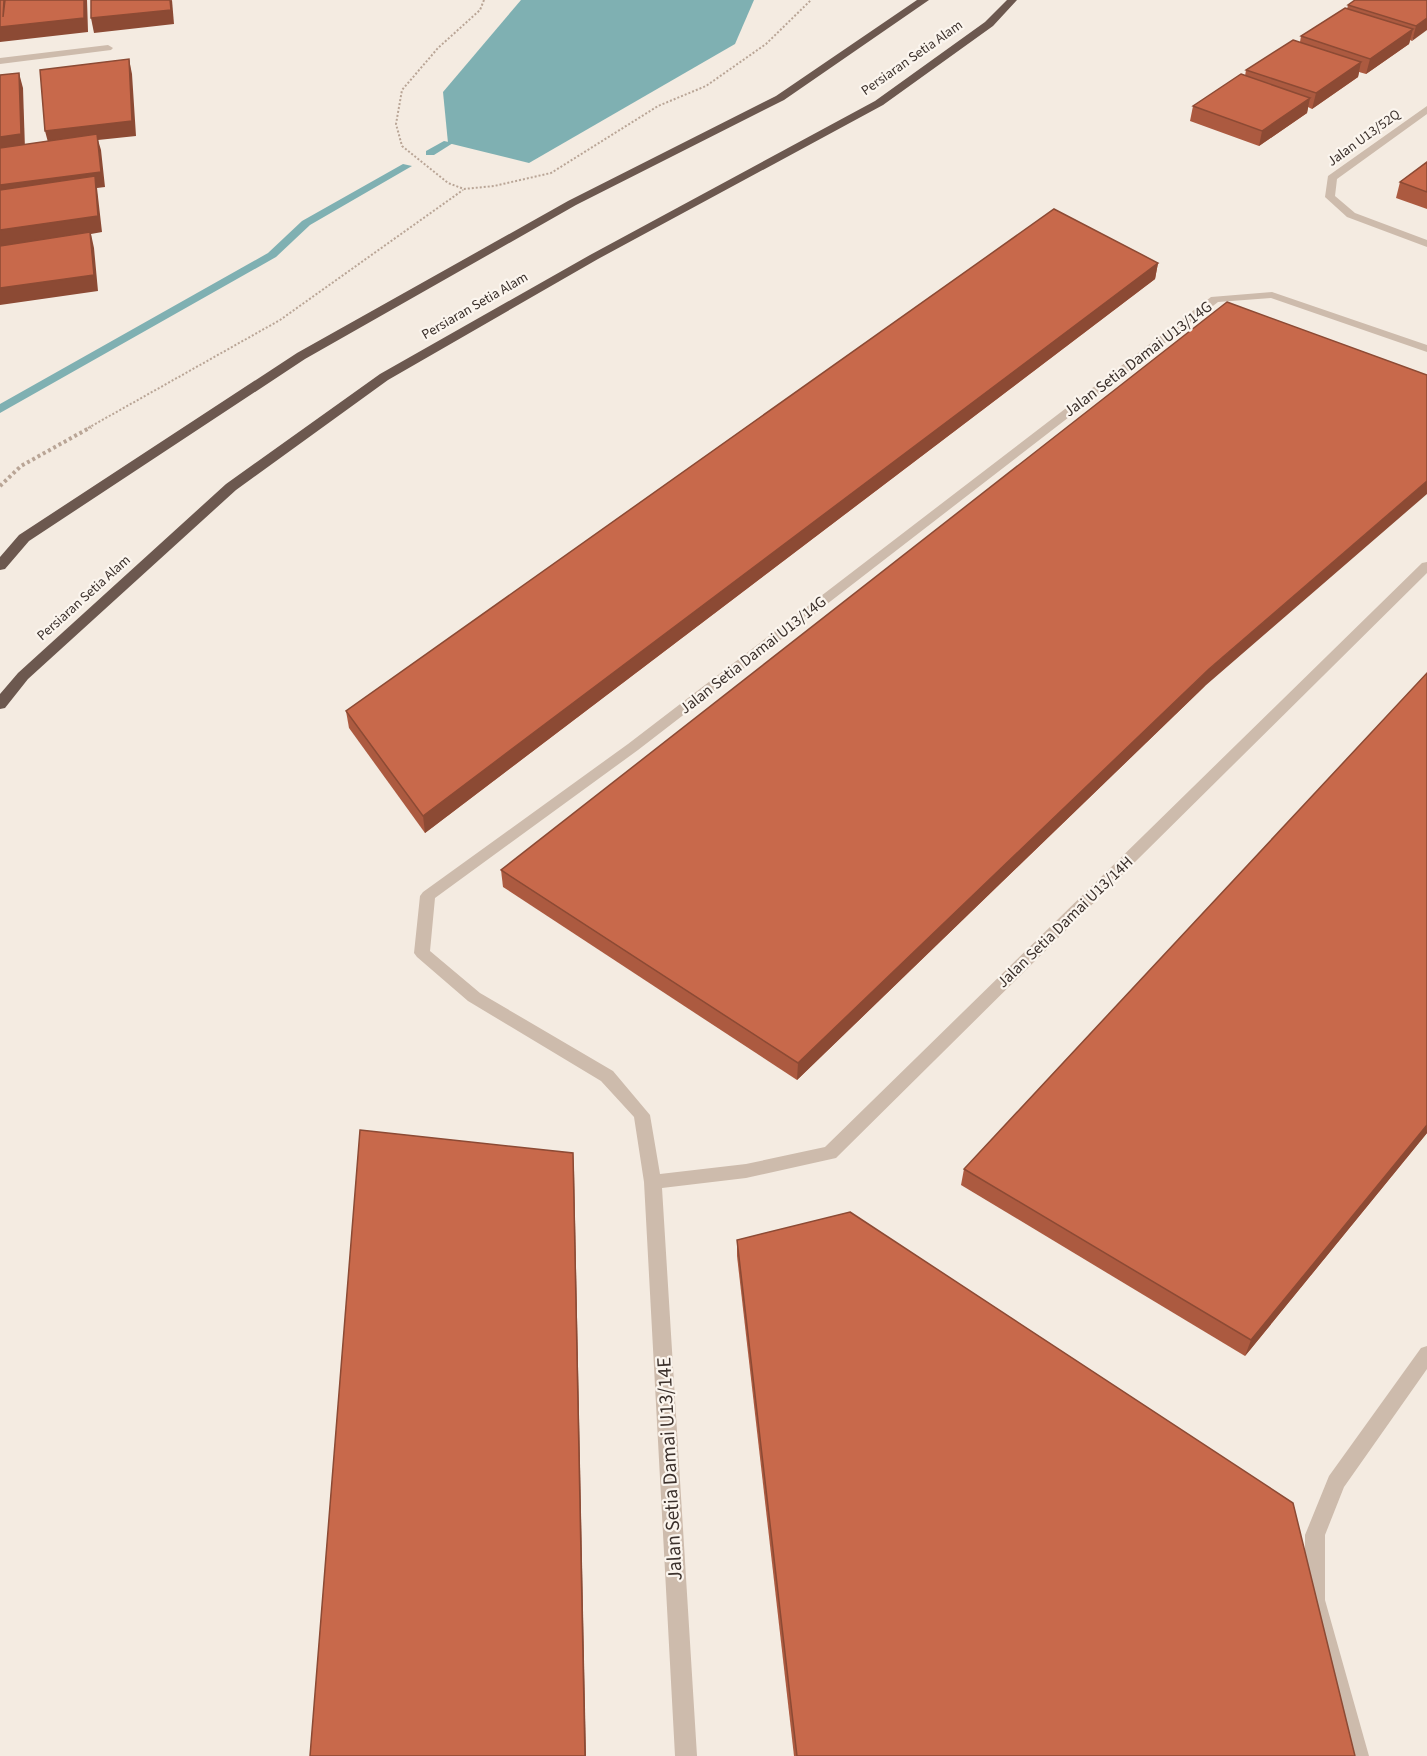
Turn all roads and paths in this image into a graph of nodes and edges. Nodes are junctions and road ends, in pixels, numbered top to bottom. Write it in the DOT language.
graph roads {
  1 [pos="484,0"];
  2 [pos="811,0"];
  3 [pos="924,0"];
  4 [pos="1012,0"];
  5 [pos="108,48"];
  6 [pos="0,61"];
  7 [pos="1427,109"];
  8 [pos="464,189"];
  9 [pos="1427,244"];
  10 [pos="1427,349"];
  11 [pos="0,486"];
  12 [pos="0,566"];
  13 [pos="1427,566"];
  14 [pos="0,704"];
  15 [pos="653,1182"];
  16 [pos="1427,1354"];
  17 [pos="686,1756"];
  18 [pos="1358,1756"];
  1 -- 8 [label="path"];
  2 -- 8 [label="path"];
  3 -- 12 [label="highway"];
  4 -- 14 [label="highway, Persiaran Setia Alam"];
  5 -- 6 [label="street"];
  7 -- 9 [label="street, Jalan U13/52Q"];
  8 -- 11 [label="path"];
  10 -- 15 [label="street, Jalan Setia Damai U13/14G"];
  13 -- 15 [label="street, Jalan Setia Damai U13/14H"];
  15 -- 17 [label="street, Jalan Setia Damai U13/14E"];
  16 -- 18 [label="street"];
}
